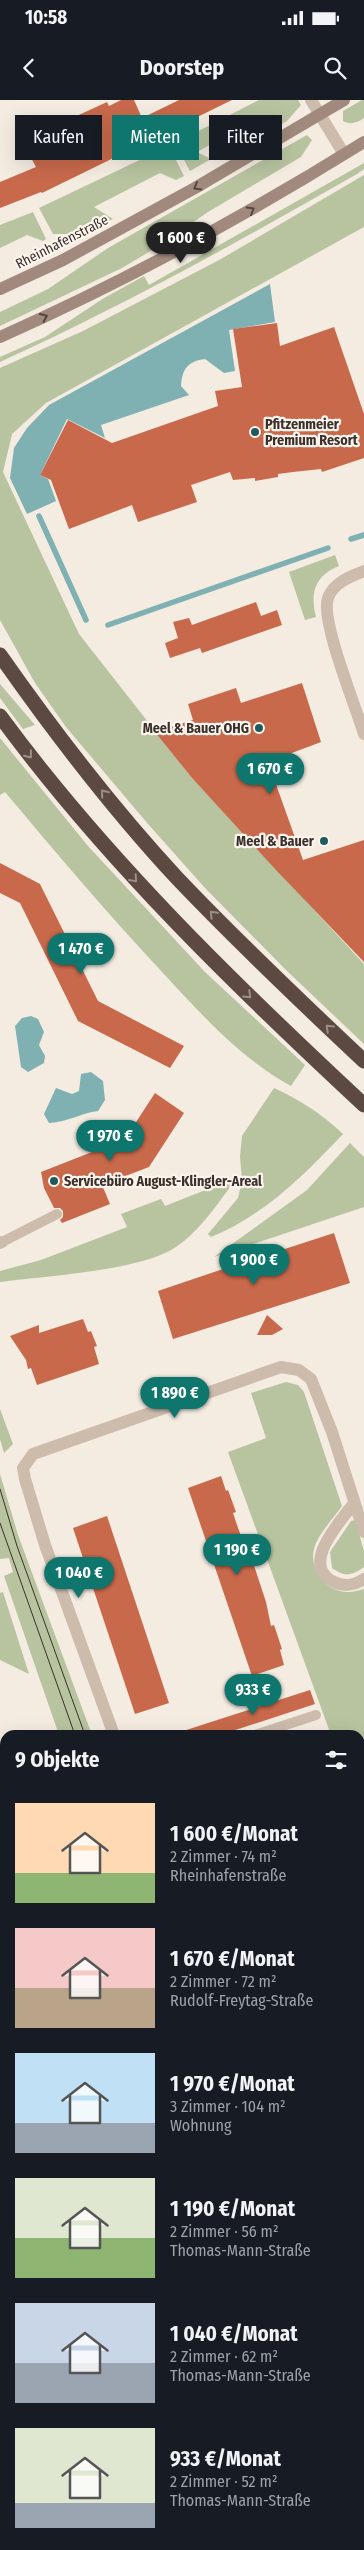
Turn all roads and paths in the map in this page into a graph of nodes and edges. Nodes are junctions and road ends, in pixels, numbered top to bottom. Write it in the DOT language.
graph roads {
  1 [pos="311,100"];
  2 [pos="344,100"];
  3 [pos="320,115"];
  4 [pos="364,142"];
  5 [pos="344,154"];
  6 [pos="0,289"];
  7 [pos="0,337"];
  8 [pos="364,571"];
  9 [pos="0,655"];
  10 [pos="0,716"];
  11 [pos="361,716"];
  12 [pos="364,734"];
  13 [pos="364,1061"];
  14 [pos="364,1105"];
  15 [pos="57,1214"];
  16 [pos="1,1243"];
  17 [pos="354,1504"];
  18 [pos="364,1532"];
  19 [pos="364,1579"];
  20 [pos="316,1715"];
  21 [pos="112,1730"];
  22 [pos="270,1730"];
  1 -- 3 [label="street"];
  2 -- 3 [label="main road, Rheinhafenstraße"];
  3 -- 5 [label="street"];
  3 -- 6 [label="main road, Rheinhafenstraße, one-way"];
  4 -- 5 [label="main road"];
  7 -- 5 [label="main road, one-way"];
  8 -- 11 [label="street"];
  13 -- 9 [label="highway, one-way"];
  10 -- 14 [label="highway, one-way"];
  11 -- 12 [label="street"];
  15 -- 16 [label="lane"];
  17 -- 18 [label="street"];
  17 -- 19 [label="street"];
  17 -- 21 [label="street"];
  20 -- 22 [label="lane"];
}
